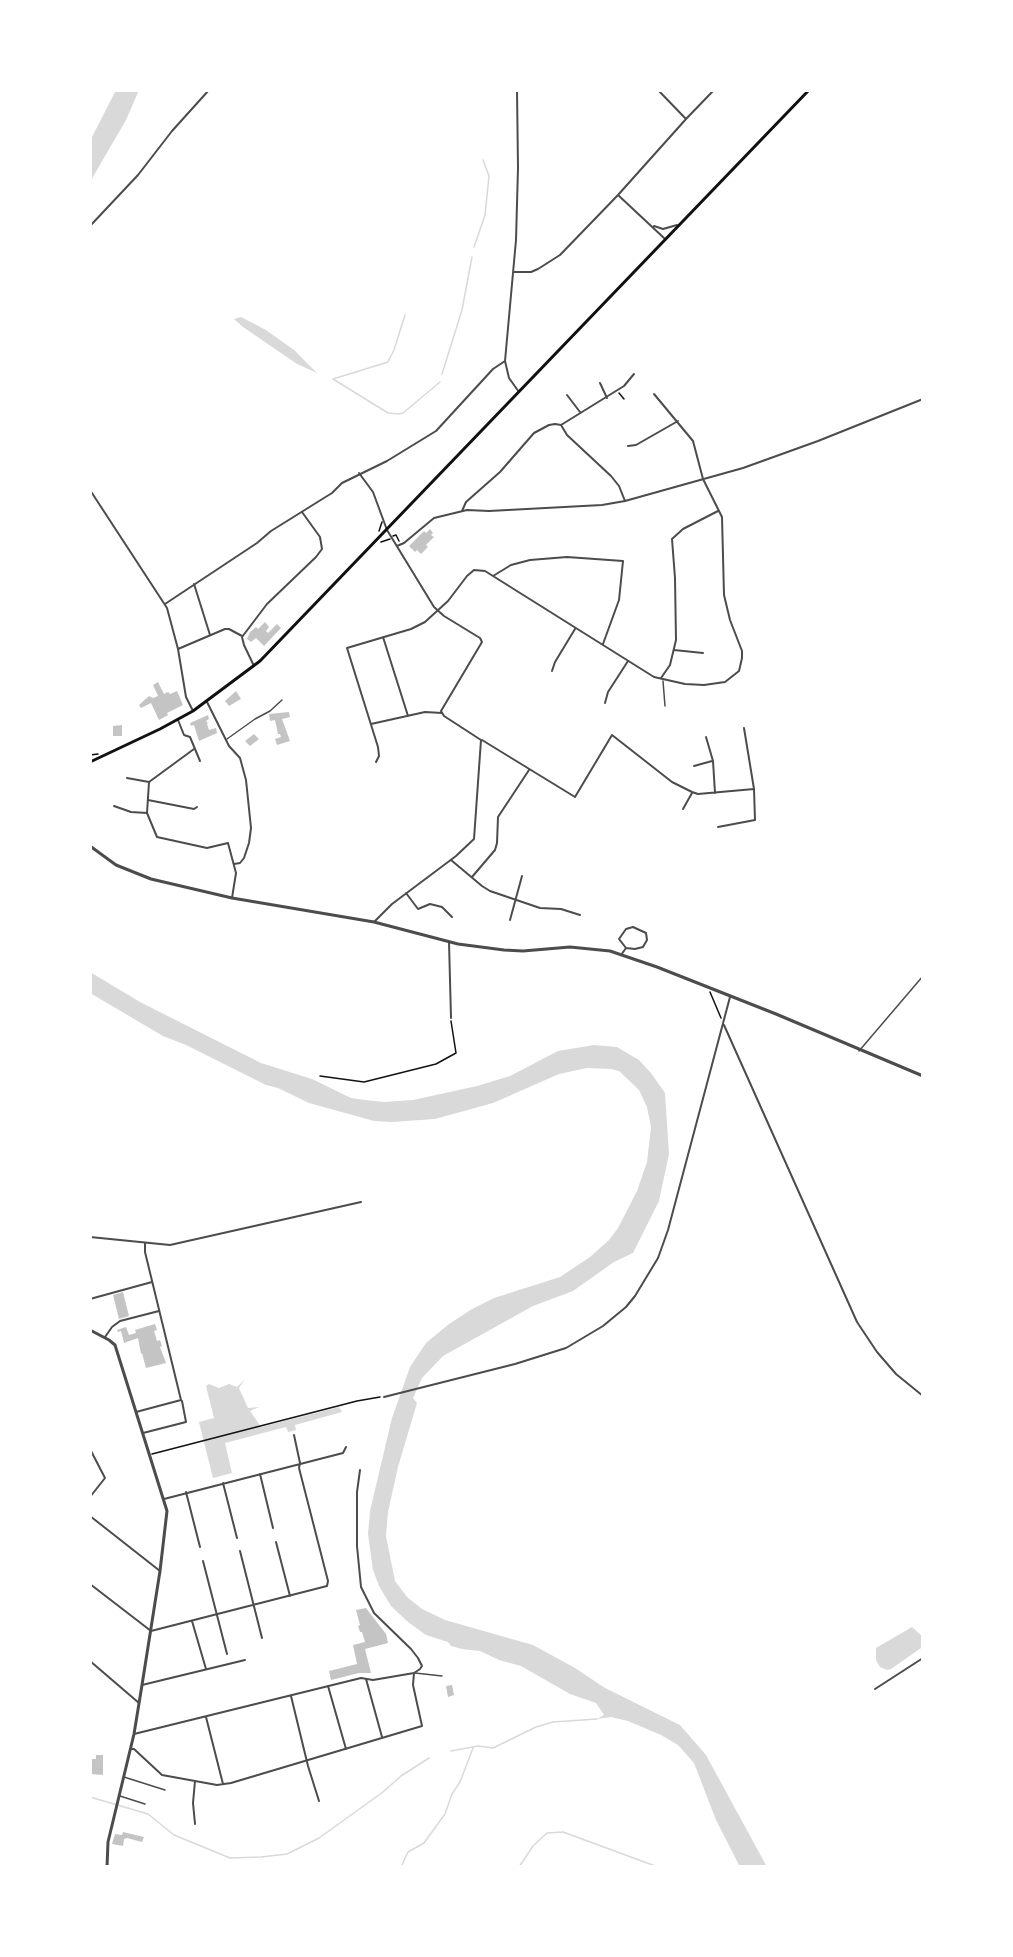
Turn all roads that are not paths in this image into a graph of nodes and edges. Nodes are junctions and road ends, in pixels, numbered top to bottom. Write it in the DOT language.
graph roads {
  1 [pos="210,90"];
  2 [pos="658,90"];
  3 [pos="714,90"];
  4 [pos="808,90"];
  5 [pos="518,91"];
  6 [pos="686,119"];
  7 [pos="618,195"];
  8 [pos="651,225"];
  9 [pos="677,225"];
  10 [pos="90,226"];
  11 [pos="664,238"];
  12 [pos="514,272"];
  13 [pos="506,361"];
  14 [pos="634,374"];
  15 [pos="600,383"];
  16 [pos="519,392"];
  17 [pos="654,394"];
  18 [pos="567,395"];
  19 [pos="607,398"];
  20 [pos="923,399"];
  21 [pos="580,412"];
  22 [pos="678,421"];
  23 [pos="561,425"];
  24 [pos="628,446"];
  25 [pos="359,474"];
  26 [pos="703,479"];
  27 [pos="90,490"];
  28 [pos="625,501"];
  29 [pos="462,511"];
  30 [pos="718,511"];
  31 [pos="302,512"];
  32 [pos="387,530"];
  33 [pos="397,546"];
  34 [pos="493,576"];
  35 [pos="194,584"];
  36 [pos="165,604"];
  37 [pos="437,610"];
  38 [pos="575,628"];
  39 [pos="210,635"];
  40 [pos="243,637"];
  41 [pos="383,637"];
  42 [pos="603,644"];
  43 [pos="178,649"];
  44 [pos="674,650"];
  45 [pos="703,653"];
  46 [pos="628,661"];
  47 [pos="254,666"];
  48 [pos="552,671"];
  49 [pos="662,680"];
  50 [pos="282,700"];
  51 [pos="207,702"];
  52 [pos="605,703"];
  53 [pos="665,706"];
  54 [pos="193,711"];
  55 [pos="442,713"];
  56 [pos="408,716"];
  57 [pos="178,720"];
  58 [pos="371,724"];
  59 [pos="744,728"];
  60 [pos="706,736"];
  61 [pos="226,740"];
  62 [pos="482,740"];
  63 [pos="194,749"];
  64 [pos="200,761"];
  65 [pos="712,761"];
  66 [pos="90,762"];
  67 [pos="376,762"];
  68 [pos="694,766"];
  69 [pos="529,770"];
  70 [pos="127,778"];
  71 [pos="148,782"];
  72 [pos="754,789"];
  73 [pos="692,792"];
  74 [pos="715,793"];
  75 [pos="148,800"];
  76 [pos="114,806"];
  77 [pos="197,807"];
  78 [pos="684,809"];
  79 [pos="147,813"];
  80 [pos="718,827"];
  81 [pos="228,838"];
  82 [pos="228,843"];
  83 [pos="90,846"];
  84 [pos="451,859"];
  85 [pos="234,864"];
  86 [pos="522,876"];
  87 [pos="471,877"];
  88 [pos="406,893"];
  89 [pos="232,898"];
  90 [pos="515,899"];
  91 [pos="580,915"];
  92 [pos="452,917"];
  93 [pos="510,920"];
  94 [pos="374,922"];
  95 [pos="449,942"];
  96 [pos="626,948"];
  97 [pos="621,955"];
  98 [pos="923,976"];
  99 [pos="730,997"];
  100 [pos="451,1018"];
  101 [pos="724,1025"];
  102 [pos="859,1051"];
  103 [pos="923,1076"];
  104 [pos="362,1202"];
  105 [pos="90,1238"];
  106 [pos="146,1242"];
  107 [pos="152,1282"];
  108 [pos="90,1299"];
  109 [pos="159,1311"];
  110 [pos="90,1330"];
  111 [pos="105,1337"];
  112 [pos="923,1396"];
  113 [pos="384,1397"];
  114 [pos="181,1400"];
  115 [pos="136,1412"];
  116 [pos="143,1433"];
  117 [pos="294,1435"];
  118 [pos="346,1448"];
  119 [pos="90,1449"];
  120 [pos="300,1463"];
  121 [pos="360,1470"];
  122 [pos="260,1474"];
  123 [pos="223,1483"];
  124 [pos="186,1492"];
  125 [pos="90,1497"];
  126 [pos="164,1499"];
  127 [pos="90,1516"];
  128 [pos="273,1528"];
  129 [pos="237,1538"];
  130 [pos="276,1542"];
  131 [pos="200,1547"];
  132 [pos="240,1551"];
  133 [pos="203,1561"];
  134 [pos="160,1571"];
  135 [pos="90,1584"];
  136 [pos="290,1596"];
  137 [pos="253,1604"];
  138 [pos="217,1614"];
  139 [pos="192,1621"];
  140 [pos="151,1631"];
  141 [pos="262,1638"];
  142 [pos="227,1654"];
  143 [pos="923,1658"];
  144 [pos="245,1660"];
  145 [pos="90,1661"];
  146 [pos="206,1669"];
  147 [pos="414,1673"];
  148 [pos="442,1676"];
  149 [pos="366,1679"];
  150 [pos="142,1685"];
  151 [pos="328,1686"];
  152 [pos="875,1689"];
  153 [pos="291,1696"];
  154 [pos="139,1702"];
  155 [pos="206,1717"];
  156 [pos="134,1734"];
  157 [pos="382,1738"];
  158 [pos="130,1749"];
  159 [pos="346,1749"];
  160 [pos="307,1761"];
  161 [pos="123,1777"];
  162 [pos="195,1781"];
  163 [pos="224,1784"];
  164 [pos="165,1790"];
  165 [pos="119,1796"];
  166 [pos="319,1801"];
  167 [pos="145,1804"];
  168 [pos="195,1824"];
  169 [pos="107,1867"];
  1 -- 10 [label="street"];
  2 -- 6 [label="street"];
  3 -- 6 [label="street"];
  4 -- 9 [label="main road"];
  5 -- 12 [label="street"];
  6 -- 7 [label="street"];
  7 -- 8 [label="street"];
  7 -- 12 [label="street"];
  8 -- 9 [label="street"];
  8 -- 11 [label="street"];
  9 -- 11 [label="main road"];
  11 -- 16 [label="main road"];
  12 -- 13 [label="street"];
  13 -- 16 [label="street"];
  13 -- 25 [label="street"];
  14 -- 19 [label="street"];
  15 -- 19 [label="street"];
  16 -- 32 [label="main road"];
  17 -- 22 [label="street"];
  18 -- 21 [label="street"];
  19 -- 21 [label="street"];
  20 -- 26 [label="street"];
  21 -- 23 [label="street"];
  22 -- 24 [label="street"];
  22 -- 26 [label="street"];
  23 -- 28 [label="street"];
  23 -- 29 [label="street"];
  25 -- 31 [label="street"];
  25 -- 32 [label="street"];
  26 -- 28 [label="street"];
  26 -- 30 [label="street"];
  27 -- 36 [label="street"];
  28 -- 29 [label="street"];
  29 -- 33 [label="street"];
  30 -- 44 [label="street"];
  30 -- 49 [label="street"];
  31 -- 35 [label="street"];
  31 -- 40 [label="street"];
  32 -- 33 [label="street"];
  32 -- 47 [label="main road"];
  33 -- 37 [label="street"];
  34 -- 37 [label="street"];
  34 -- 38 [label="street"];
  34 -- 42 [label="street"];
  35 -- 36 [label="street"];
  35 -- 39 [label="street"];
  36 -- 43 [label="street"];
  37 -- 41 [label="street"];
  37 -- 55 [label="street"];
  38 -- 42 [label="street"];
  38 -- 48 [label="street"];
  39 -- 40 [label="street"];
  39 -- 43 [label="street"];
  40 -- 47 [label="street"];
  41 -- 56 [label="street"];
  41 -- 58 [label="street"];
  42 -- 46 [label="street"];
  43 -- 54 [label="street"];
  44 -- 45 [label="street"];
  44 -- 49 [label="street"];
  46 -- 49 [label="street"];
  46 -- 52 [label="street"];
  47 -- 51 [label="main road"];
  49 -- 53 [label="lane"];
  50 -- 61 [label="lane"];
  51 -- 54 [label="main road"];
  51 -- 61 [label="street"];
  54 -- 57 [label="main road"];
  55 -- 56 [label="street"];
  55 -- 62 [label="street"];
  56 -- 58 [label="street"];
  57 -- 63 [label="street"];
  57 -- 66 [label="main road"];
  58 -- 67 [label="street"];
  59 -- 72 [label="street"];
  60 -- 65 [label="street"];
  61 -- 85 [label="street"];
  62 -- 69 [label="street"];
  62 -- 84 [label="street"];
  63 -- 64 [label="street"];
  63 -- 71 [label="street"];
  65 -- 68 [label="street"];
  65 -- 74 [label="street"];
  69 -- 73 [label="street"];
  69 -- 87 [label="street"];
  70 -- 71 [label="street"];
  71 -- 75 [label="street"];
  72 -- 74 [label="street"];
  72 -- 80 [label="street"];
  73 -- 74 [label="street"];
  73 -- 78 [label="street"];
  75 -- 77 [label="street"];
  75 -- 79 [label="street"];
  76 -- 79 [label="street"];
  79 -- 82 [label="street"];
  81 -- 82 [label="lane"];
  82 -- 85 [label="street"];
  83 -- 89 [label="street"];
  84 -- 87 [label="street"];
  84 -- 88 [label="street"];
  85 -- 89 [label="street"];
  86 -- 90 [label="street"];
  87 -- 90 [label="street"];
  88 -- 92 [label="street"];
  88 -- 94 [label="street"];
  89 -- 94 [label="street"];
  90 -- 91 [label="street"];
  90 -- 93 [label="street"];
  94 -- 95 [label="street"];
  95 -- 97 [label="street"];
  95 -- 100 [label="street"];
  96 -- 96 [label="street"];
  96 -- 97 [label="street"];
  97 -- 99 [label="street"];
  98 -- 102 [label="lane"];
  99 -- 101 [label="street"];
  99 -- 102 [label="street"];
  101 -- 112 [label="street"];
  101 -- 113 [label="street"];
  102 -- 103 [label="street"];
  104 -- 106 [label="street"];
  105 -- 106 [label="street"];
  106 -- 107 [label="street"];
  107 -- 108 [label="street"];
  107 -- 109 [label="street"];
  109 -- 111 [label="street"];
  109 -- 114 [label="street"];
  110 -- 111 [label="street"];
  111 -- 115 [label="street"];
  114 -- 115 [label="street"];
  114 -- 116 [label="street"];
  115 -- 116 [label="street"];
  116 -- 126 [label="street"];
  117 -- 120 [label="street"];
  118 -- 120 [label="street"];
  119 -- 125 [label="street"];
  120 -- 122 [label="street"];
  120 -- 136 [label="street"];
  121 -- 147 [label="street"];
  122 -- 123 [label="street"];
  122 -- 128 [label="street"];
  123 -- 124 [label="street"];
  123 -- 129 [label="street"];
  124 -- 126 [label="street"];
  124 -- 131 [label="street"];
  126 -- 134 [label="street"];
  127 -- 134 [label="street"];
  130 -- 136 [label="street"];
  132 -- 137 [label="street"];
  133 -- 138 [label="street"];
  134 -- 140 [label="street"];
  135 -- 140 [label="street"];
  136 -- 137 [label="street"];
  137 -- 138 [label="street"];
  137 -- 141 [label="street"];
  138 -- 139 [label="street"];
  138 -- 142 [label="street"];
  139 -- 140 [label="street"];
  139 -- 146 [label="street"];
  140 -- 150 [label="street"];
  143 -- 152 [label="street"];
  144 -- 146 [label="street"];
  145 -- 154 [label="street"];
  146 -- 150 [label="street"];
  147 -- 148 [label="lane"];
  147 -- 149 [label="street"];
  147 -- 157 [label="street"];
  149 -- 151 [label="street"];
  149 -- 157 [label="street"];
  150 -- 154 [label="street"];
  151 -- 153 [label="street"];
  151 -- 159 [label="street"];
  153 -- 155 [label="street"];
  153 -- 160 [label="street"];
  154 -- 156 [label="street"];
  155 -- 156 [label="street"];
  155 -- 163 [label="street"];
  156 -- 158 [label="street"];
  157 -- 159 [label="street"];
  158 -- 161 [label="street"];
  158 -- 162 [label="street"];
  159 -- 160 [label="street"];
  160 -- 163 [label="street"];
  160 -- 166 [label="street"];
  161 -- 164 [label="lane"];
  161 -- 165 [label="street"];
  162 -- 163 [label="street"];
  162 -- 168 [label="street"];
  165 -- 167 [label="lane"];
  165 -- 169 [label="street"];
}
